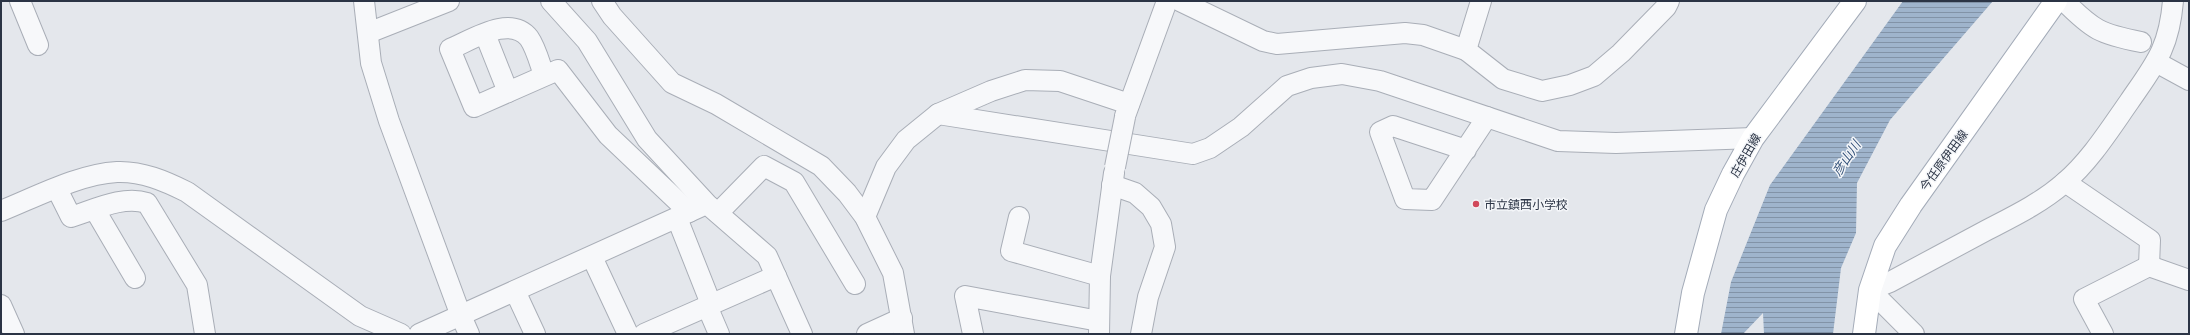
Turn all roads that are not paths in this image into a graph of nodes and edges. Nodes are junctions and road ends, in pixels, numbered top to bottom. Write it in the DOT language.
graph roads {
  1 [pos="20,1"];
  2 [pos="364,1"];
  3 [pos="449,1"];
  4 [pos="551,1"];
  5 [pos="602,1"];
  6 [pos="1167,1"];
  7 [pos="1180,1"];
  8 [pos="1482,1"];
  9 [pos="1669,1"];
  10 [pos="1855,1"];
  11 [pos="2056,1"];
  12 [pos="2064,1"];
  13 [pos="2173,1"];
  14 [pos="368,33"];
  15 [pos="485,34"];
  16 [pos="2140,42"];
  17 [pos="38,45"];
  18 [pos="1466,50"];
  19 [pos="2156,62"];
  20 [pos="544,75"];
  21 [pos="2189,80"];
  22 [pos="508,92"];
  23 [pos="1127,110"];
  24 [pos="938,114"];
  25 [pos="1487,117"];
  26 [pos="1754,138"];
  27 [pos="1466,150"];
  28 [pos="1114,176"];
  29 [pos="2065,182"];
  30 [pos="57,189"];
  31 [pos="713,208"];
  32 [pos="95,210"];
  33 [pos="1,211"];
  34 [pos="683,215"];
  35 [pos="865,217"];
  36 [pos="1019,217"];
  37 [pos="592,257"];
  38 [pos="2149,266"];
  39 [pos="776,276"];
  40 [pos="1100,276"];
  41 [pos="135,278"];
  42 [pos="2189,280"];
  43 [pos="855,284"];
  44 [pos="1870,290"];
  45 [pos="516,291"];
  46 [pos="1,305"];
  47 [pos="709,306"];
  48 [pos="461,316"];
  49 [pos="903,326"];
  50 [pos="1099,328"];
  51 [pos="14,334"];
  52 [pos="205,334"];
  53 [pos="401,334"];
  54 [pos="419,334"];
  55 [pos="469,334"];
  56 [pos="535,334"];
  57 [pos="628,334"];
  58 [pos="644,334"];
  59 [pos="719,334"];
  60 [pos="802,334"];
  61 [pos="867,334"];
  62 [pos="973,334"];
  63 [pos="1141,334"];
  64 [pos="1686,334"];
  65 [pos="1864,334"];
  66 [pos="1914,334"];
  67 [pos="2103,334"];
  1 -- 17 [label="street"];
  2 -- 14 [label="street"];
  3 -- 14 [label="street"];
  4 -- 31 [label="street"];
  5 -- 35 [label="street"];
  6 -- 23 [label="street"];
  7 -- 18 [label="street"];
  8 -- 18 [label="street"];
  9 -- 18 [label="street"];
  10 -- 26 [label="main road, 庄伊田線"];
  11 -- 44 [label="main road, 今任原伊田線"];
  12 -- 16 [label="street"];
  13 -- 19 [label="street"];
  14 -- 48 [label="street"];
  15 -- 20 [label="street"];
  15 -- 22 [label="street"];
  15 -- 22 [label="street"];
  19 -- 21 [label="street"];
  19 -- 29 [label="street"];
  20 -- 22 [label="street"];
  20 -- 34 [label="street"];
  23 -- 24 [label="street"];
  23 -- 28 [label="street, bridge"];
  24 -- 25 [label="street"];
  24 -- 35 [label="street"];
  25 -- 26 [label="street"];
  25 -- 27 [label="street"];
  26 -- 64 [label="main road, 庄伊田線"];
  28 -- 40 [label="street"];
  28 -- 63 [label="street"];
  29 -- 38 [label="street"];
  29 -- 44 [label="street"];
  30 -- 32 [label="street"];
  30 -- 33 [label="street"];
  30 -- 53 [label="street"];
  31 -- 34 [label="street"];
  31 -- 39 [label="street"];
  31 -- 43 [label="street"];
  32 -- 41 [label="street"];
  32 -- 52 [label="street"];
  34 -- 37 [label="street"];
  34 -- 47 [label="street"];
  35 -- 49 [label="street"];
  36 -- 40 [label="street"];
  37 -- 45 [label="street"];
  37 -- 57 [label="street"];
  38 -- 42 [label="street"];
  38 -- 67 [label="street"];
  39 -- 47 [label="street"];
  39 -- 60 [label="street"];
  40 -- 50 [label="street"];
  44 -- 65 [label="main road, 今任原伊田線"];
  44 -- 66 [label="street"];
  45 -- 48 [label="street"];
  45 -- 56 [label="street"];
  46 -- 51 [label="street"];
  47 -- 58 [label="street"];
  47 -- 59 [label="street"];
  48 -- 54 [label="street"];
  48 -- 55 [label="street"];
  49 -- 61 [label="street"];
  50 -- 62 [label="street"];
}
